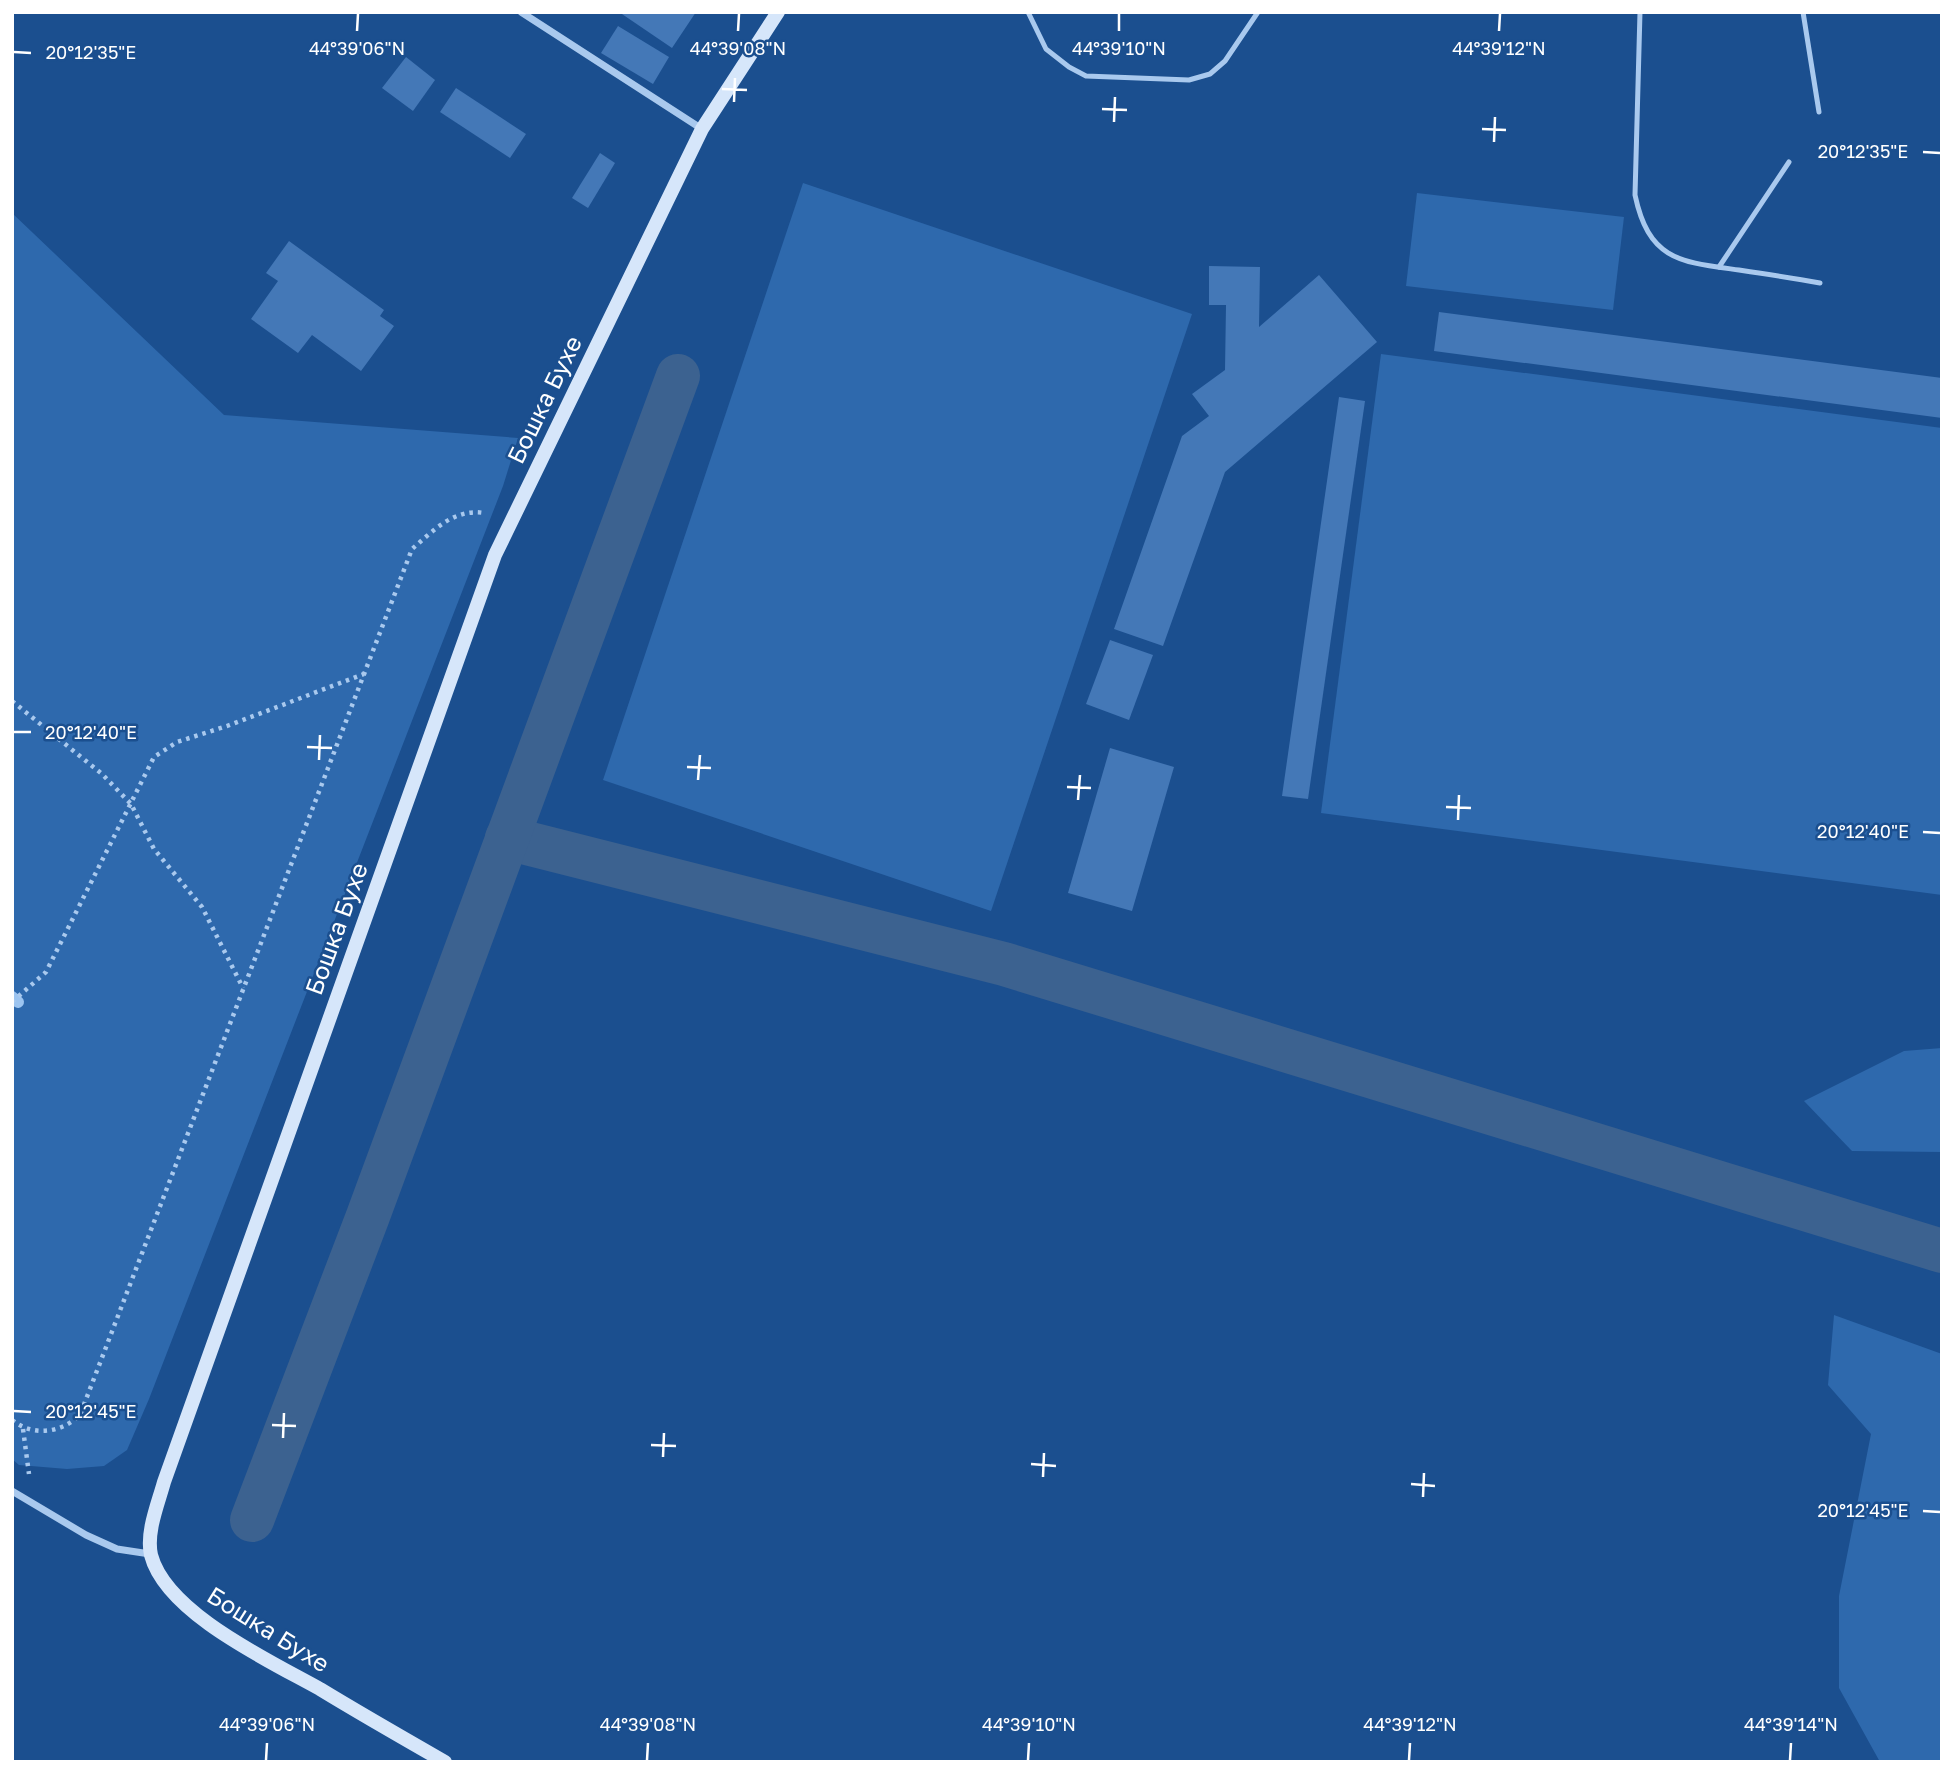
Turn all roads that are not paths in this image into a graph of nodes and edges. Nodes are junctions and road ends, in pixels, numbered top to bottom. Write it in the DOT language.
graph roads {
  1 [pos="521,12"];
  2 [pos="778,12"];
  3 [pos="1028,12"];
  4 [pos="1258,12"];
  5 [pos="1640,12"];
  6 [pos="1803,12"];
  7 [pos="1819,112"];
  8 [pos="702,129"];
  9 [pos="1789,162"];
  10 [pos="1719,267"];
  11 [pos="1820,282"];
  12 [pos="12,1491"];
  13 [pos="151,1554"];
  14 [pos="445,1762"];
  1 -- 8 [label="street"];
  2 -- 8 [label="main road, Бошка Бухе"];
  3 -- 4 [label="lane"];
  5 -- 10 [label="lane"];
  6 -- 7 [label="lane"];
  8 -- 13 [label="main road, Бошка Бухе"];
  9 -- 10 [label="lane"];
  10 -- 11 [label="lane"];
  12 -- 13 [label="street"];
  13 -- 14 [label="main road, Бошка Бухе"];
}
